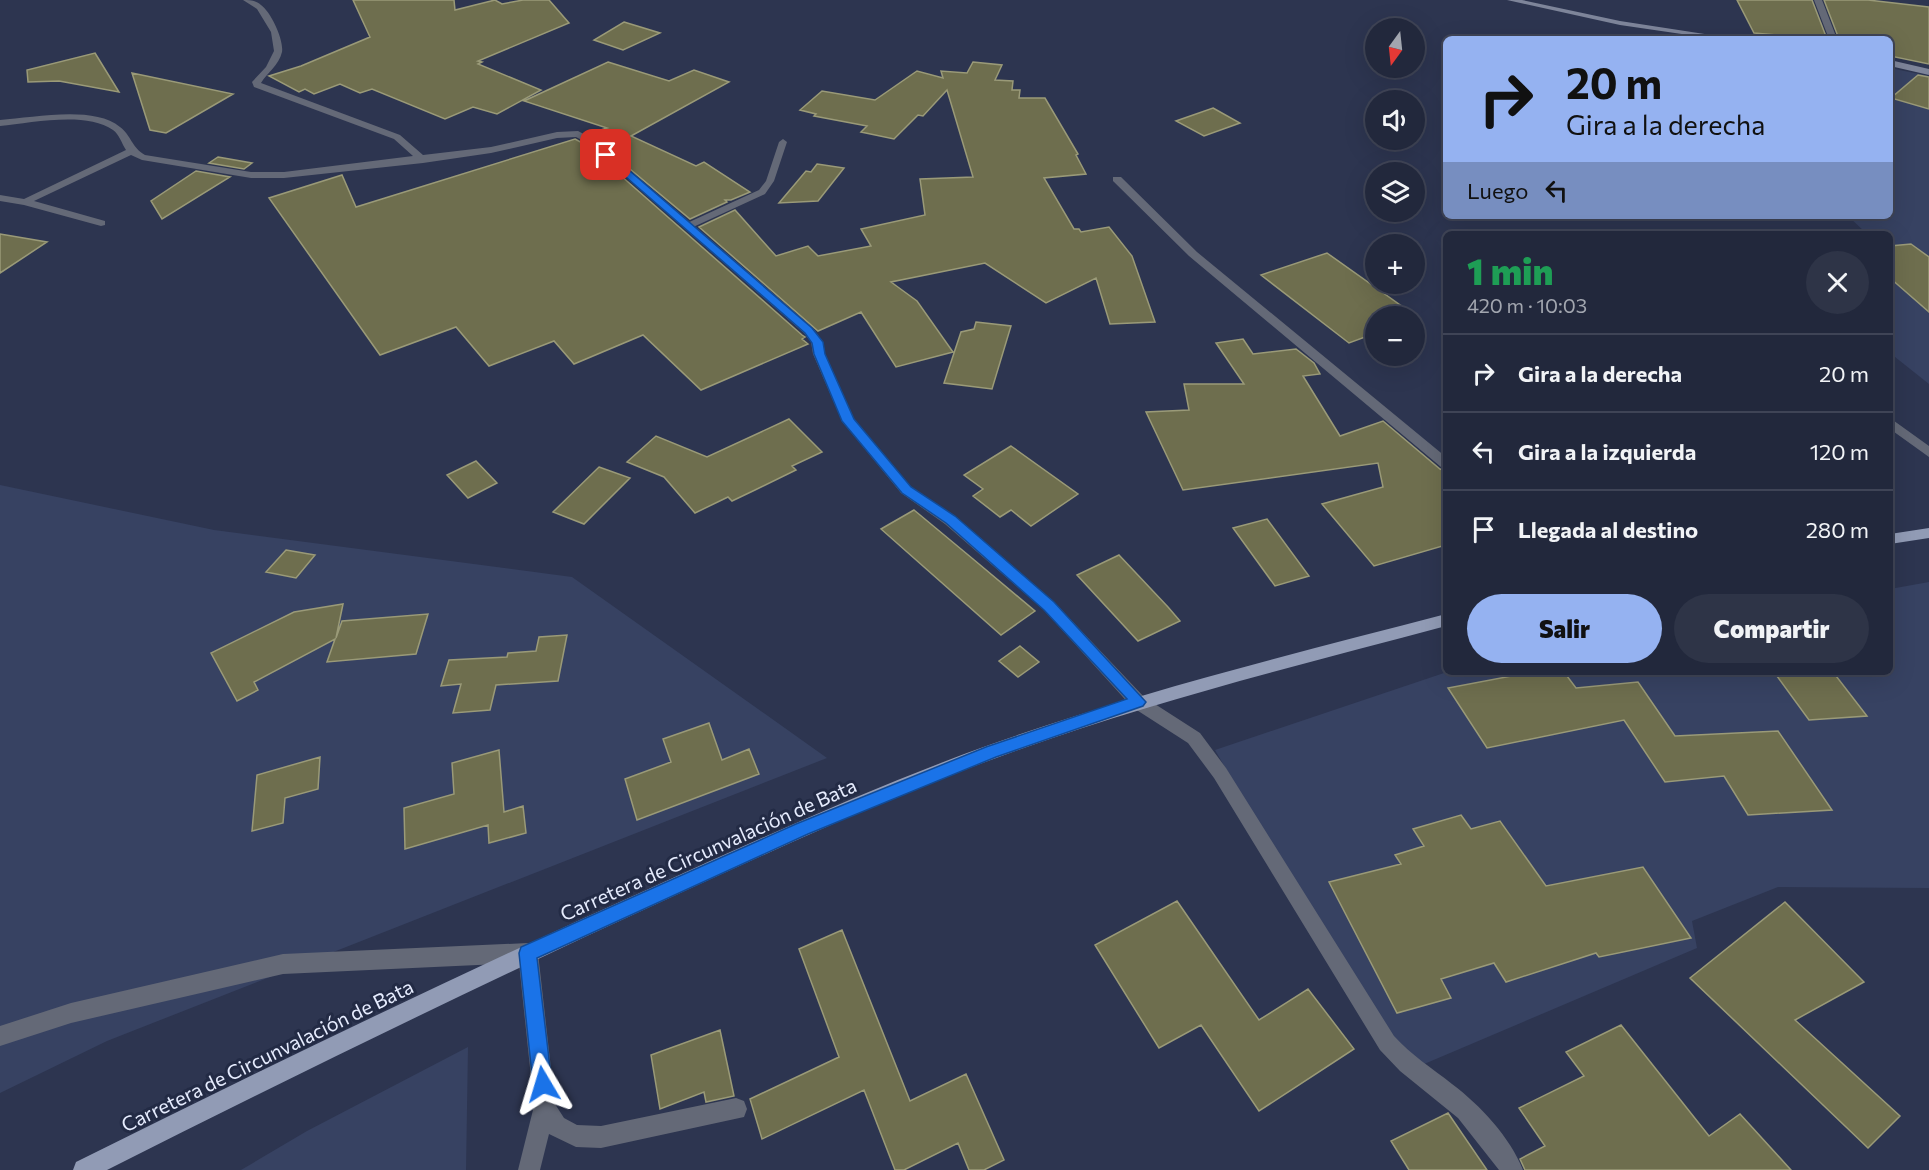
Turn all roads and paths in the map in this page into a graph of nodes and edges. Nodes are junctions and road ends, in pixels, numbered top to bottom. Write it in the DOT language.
graph roads {
  1 [pos="247,0"];
  2 [pos="1511,0"];
  3 [pos="1818,0"];
  4 [pos="1712,36"];
  5 [pos="1832,36"];
  6 [pos="1893,64"];
  7 [pos="1929,72"];
  8 [pos="0,123"];
  9 [pos="783,142"];
  10 [pos="131,151"];
  11 [pos="423,160"];
  12 [pos="1117,179"];
  13 [pos="0,198"];
  14 [pos="26,202"];
  15 [pos="101,223"];
  16 [pos="688,226"];
  17 [pos="1893,424"];
  18 [pos="1929,453"];
  19 [pos="1443,462"];
  20 [pos="1929,533"];
  21 [pos="1893,539"];
  22 [pos="1443,621"];
  23 [pos="1138,702"];
  24 [pos="528,953"];
  25 [pos="0,1036"];
  26 [pos="545,1106"];
  27 [pos="736,1108"];
  28 [pos="84,1170"];
  29 [pos="529,1170"];
  30 [pos="1512,1170"];
  1 -- 11 [label="street"];
  2 -- 4 [label="main road"];
  3 -- 5 [label="street"];
  6 -- 7 [label="main road"];
  8 -- 10 [label="street"];
  9 -- 16 [label="lane"];
  10 -- 11 [label="street"];
  10 -- 14 [label="street"];
  11 -- 16 [label="street"];
  12 -- 19 [label="street"];
  13 -- 14 [label="street"];
  14 -- 15 [label="street"];
  16 -- 23 [label="street"];
  17 -- 18 [label="street"];
  20 -- 21 [label="main road"];
  22 -- 23 [label="main road, Carretera de Circunvalación de Bata"];
  23 -- 24 [label="main road, Carretera de Circunvalación de Bata"];
  23 -- 30 [label="street"];
  24 -- 25 [label="street"];
  24 -- 26 [label="street"];
  24 -- 28 [label="main road, Carretera de Circunvalación de Bata"];
  26 -- 27 [label="street"];
  26 -- 29 [label="street"];
}
